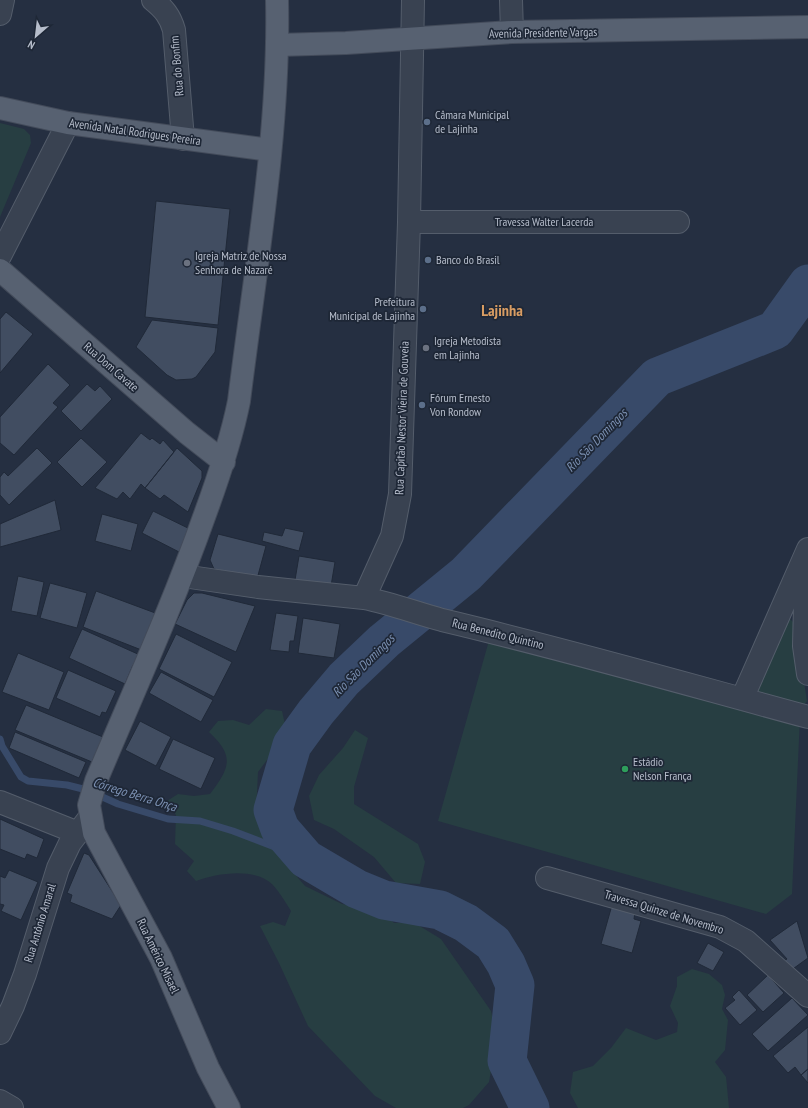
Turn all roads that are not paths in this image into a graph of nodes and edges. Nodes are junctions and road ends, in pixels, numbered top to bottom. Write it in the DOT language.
graph roads {
  1 [pos="4,0"];
  2 [pos="153,0"];
  3 [pos="277,0"];
  4 [pos="413,0"];
  5 [pos="511,0"];
  6 [pos="0,14"];
  7 [pos="808,27"];
  8 [pos="512,32"];
  9 [pos="411,39"];
  10 [pos="278,45"];
  11 [pos="0,108"];
  12 [pos="68,123"];
  13 [pos="183,139"];
  14 [pos="270,150"];
  15 [pos="409,222"];
  16 [pos="678,222"];
  17 [pos="0,256"];
  18 [pos="0,270"];
  19 [pos="224,462"];
  20 [pos="807,551"];
  21 [pos="183,576"];
  22 [pos="372,599"];
  23 [pos="808,674"];
  24 [pos="742,699"];
  25 [pos="808,717"];
  26 [pos="0,802"];
  27 [pos="86,818"];
  28 [pos="546,878"];
  29 [pos="808,996"];
  30 [pos="0,1033"];
  31 [pos="0,1101"];
  32 [pos="12,1108"];
  33 [pos="229,1108"];
  1 -- 6 [label="street"];
  2 -- 13 [label="street, Rua do Bonfim"];
  3 -- 10 [label="main road"];
  4 -- 9 [label="street, Rua Capitão Nestor Vieira de Gouveia"];
  5 -- 8 [label="street"];
  7 -- 8 [label="main road, Avenida Presidente Vargas"];
  8 -- 9 [label="main road, Avenida Presidente Vargas"];
  9 -- 10 [label="main road, Avenida Presidente Vargas"];
  9 -- 15 [label="street, Rua Capitão Nestor Vieira de Gouveia"];
  10 -- 14 [label="main road"];
  11 -- 12 [label="main road, Avenida Natal Rodrigues Pereira"];
  12 -- 13 [label="main road, Avenida Natal Rodrigues Pereira"];
  12 -- 17 [label="street"];
  13 -- 14 [label="main road, Avenida Natal Rodrigues Pereira"];
  14 -- 19 [label="main road"];
  15 -- 16 [label="street, Travessa Walter Lacerda"];
  15 -- 22 [label="street, Rua Capitão Nestor Vieira de Gouveia"];
  18 -- 19 [label="main road, Rua Dom Cavate"];
  19 -- 21 [label="main road"];
  20 -- 23 [label="street"];
  20 -- 24 [label="street"];
  21 -- 22 [label="street, Rua Benedito Quintino"];
  21 -- 27 [label="main road"];
  22 -- 24 [label="street, Rua Benedito Quintino"];
  24 -- 25 [label="street, Rua Benedito Quintino"];
  26 -- 27 [label="street"];
  27 -- 30 [label="street, Rua Antônio Amaral"];
  27 -- 33 [label="main road, Rua Américo Misael"];
  28 -- 29 [label="street, Travessa Quinze de Novembro"];
  31 -- 32 [label="street"];
}
